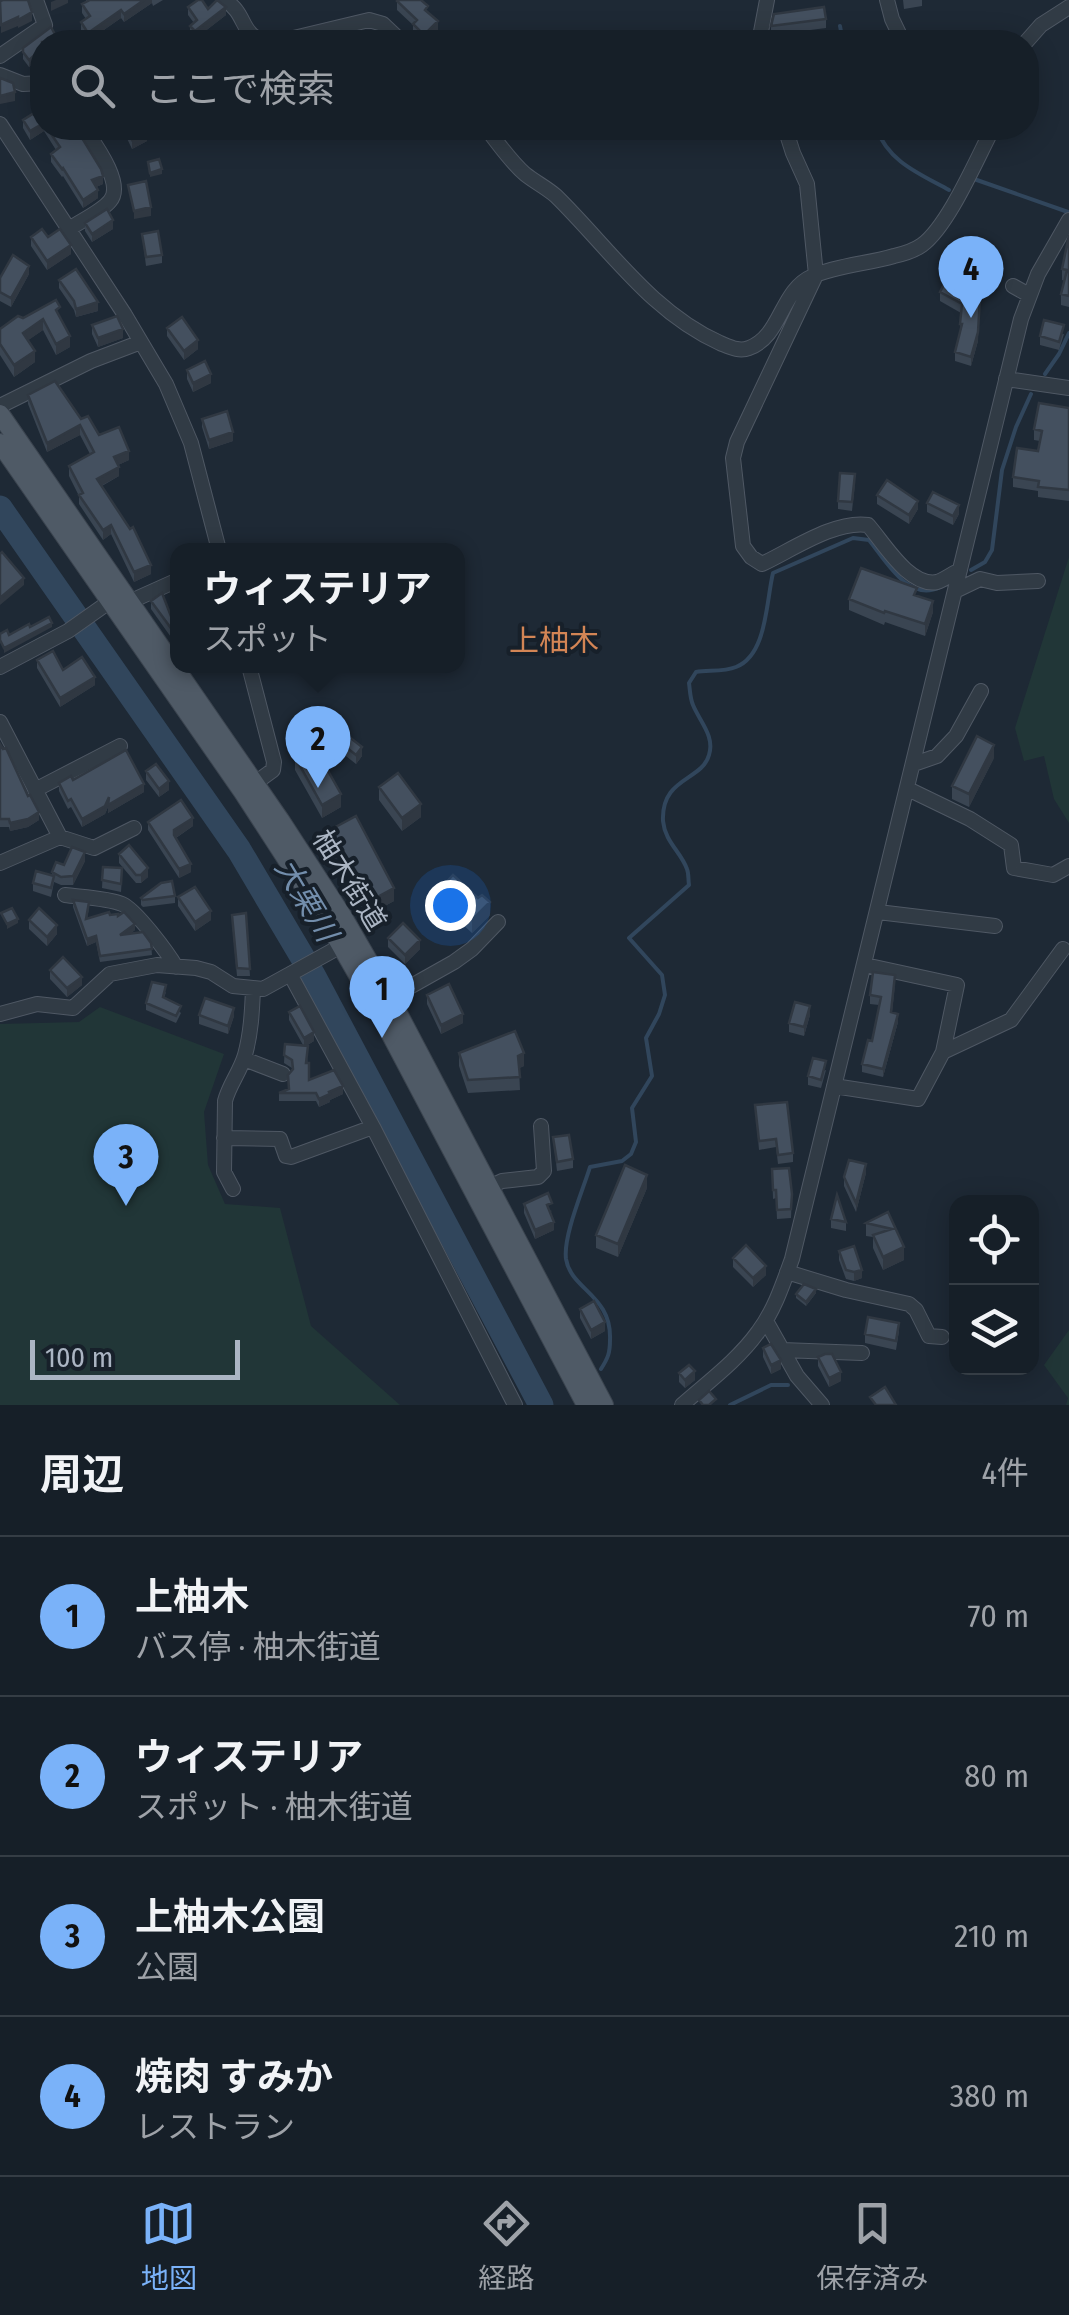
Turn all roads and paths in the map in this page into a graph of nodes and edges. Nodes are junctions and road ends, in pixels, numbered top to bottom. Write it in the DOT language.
graph roads {
  1 [pos="36,0"];
  2 [pos="224,0"];
  3 [pos="767,0"];
  4 [pos="887,0"];
  5 [pos="1069,7"];
  6 [pos="38,30"];
  7 [pos="248,30"];
  8 [pos="320,30"];
  9 [pos="390,30"];
  10 [pos="761,30"];
  11 [pos="897,30"];
  12 [pos="1037,30"];
  13 [pos="30,35"];
  14 [pos="0,56"];
  15 [pos="0,75"];
  16 [pos="30,83"];
  17 [pos="0,124"];
  18 [pos="92,140"];
  19 [pos="495,140"];
  20 [pos="789,140"];
  21 [pos="988,140"];
  22 [pos="1069,220"];
  23 [pos="69,228"];
  24 [pos="816,275"];
  25 [pos="1013,286"];
  26 [pos="1029,296"];
  27 [pos="141,342"];
  28 [pos="1006,379"];
  29 [pos="1069,388"];
  30 [pos="0,406"];
  31 [pos="0,414"];
  32 [pos="0,442"];
  33 [pos="217,543"];
  34 [pos="960,570"];
  35 [pos="1038,581"];
  36 [pos="170,584"];
  37 [pos="955,591"];
  38 [pos="109,602"];
  39 [pos="129,602"];
  40 [pos="170,666"];
  41 [pos="0,667"];
  42 [pos="174,673"];
  43 [pos="251,673"];
  44 [pos="982,691"];
  45 [pos="0,722"];
  46 [pos="120,746"];
  47 [pos="914,764"];
  48 [pos="248,788"];
  49 [pos="908,789"];
  50 [pos="35,790"];
  51 [pos="134,828"];
  52 [pos="60,838"];
  53 [pos="0,862"];
  54 [pos="1069,866"];
  55 [pos="64,895"];
  56 [pos="878,912"];
  57 [pos="498,922"];
  58 [pos="995,926"];
  59 [pos="341,946"];
  60 [pos="1062,949"];
  61 [pos="865,965"];
  62 [pos="176,967"];
  63 [pos="292,973"];
  64 [pos="253,990"];
  65 [pos="390,998"];
  66 [pos="0,1014"];
  67 [pos="944,1052"];
  68 [pos="244,1059"];
  69 [pos="283,1074"];
  70 [pos="834,1086"];
  71 [pos="541,1126"];
  72 [pos="373,1127"];
  73 [pos="224,1138"];
  74 [pos="490,1187"];
  75 [pos="233,1188"];
  76 [pos="787,1272"];
  77 [pos="766,1321"];
  78 [pos="942,1336"];
  79 [pos="782,1350"];
  80 [pos="862,1353"];
  81 [pos="514,1405"];
  82 [pos="586,1405"];
  83 [pos="604,1405"];
  84 [pos="682,1405"];
  85 [pos="822,1405"];
  1 -- 6 [label="street"];
  2 -- 7 [label="street"];
  3 -- 10 [label="street"];
  4 -- 11 [label="street"];
  5 -- 12 [label="street"];
  8 -- 9 [label="street"];
  13 -- 14 [label="street"];
  15 -- 16 [label="street"];
  17 -- 23 [label="street"];
  18 -- 23 [label="street"];
  19 -- 24 [label="street"];
  20 -- 24 [label="street"];
  21 -- 24 [label="street"];
  22 -- 26 [label="street"];
  23 -- 27 [label="street"];
  24 -- 34 [label="street"];
  25 -- 26 [label="street"];
  26 -- 28 [label="street"];
  27 -- 30 [label="street"];
  27 -- 33 [label="street"];
  28 -- 29 [label="street"];
  28 -- 34 [label="street"];
  31 -- 39 [label="main road, 柚木街道"];
  32 -- 38 [label="main road, 柚木街道"];
  34 -- 37 [label="street"];
  35 -- 37 [label="street"];
  36 -- 39 [label="street"];
  37 -- 47 [label="street"];
  38 -- 41 [label="street"];
  38 -- 48 [label="main road, 柚木街道"];
  39 -- 40 [label="main road, 柚木街道"];
  42 -- 48 [label="main road, 柚木街道"];
  43 -- 48 [label="street"];
  44 -- 47 [label="street"];
  45 -- 50 [label="street"];
  46 -- 50 [label="street"];
  47 -- 49 [label="street"];
  48 -- 59 [label="main road, 柚木街道"];
  48 -- 65 [label="main road, 柚木街道"];
  49 -- 54 [label="street"];
  49 -- 56 [label="street"];
  50 -- 52 [label="street"];
  51 -- 52 [label="street"];
  52 -- 53 [label="street"];
  55 -- 62 [label="street"];
  56 -- 58 [label="street"];
  56 -- 61 [label="street"];
  57 -- 65 [label="street"];
  59 -- 63 [label="street"];
  59 -- 82 [label="main road, 柚木街道"];
  60 -- 67 [label="street"];
  61 -- 67 [label="street"];
  61 -- 70 [label="street"];
  62 -- 64 [label="street"];
  62 -- 66 [label="street"];
  63 -- 64 [label="street"];
  63 -- 72 [label="street"];
  64 -- 68 [label="street"];
  65 -- 74 [label="main road, 柚木街道"];
  67 -- 70 [label="street"];
  68 -- 69 [label="street"];
  68 -- 73 [label="street"];
  70 -- 76 [label="street"];
  71 -- 74 [label="street"];
  72 -- 73 [label="street"];
  72 -- 81 [label="street"];
  73 -- 75 [label="street"];
  74 -- 83 [label="main road, 柚木街道"];
  76 -- 77 [label="street"];
  76 -- 78 [label="street"];
  77 -- 79 [label="street"];
  77 -- 84 [label="street"];
  79 -- 80 [label="street"];
  79 -- 85 [label="street"];
}
